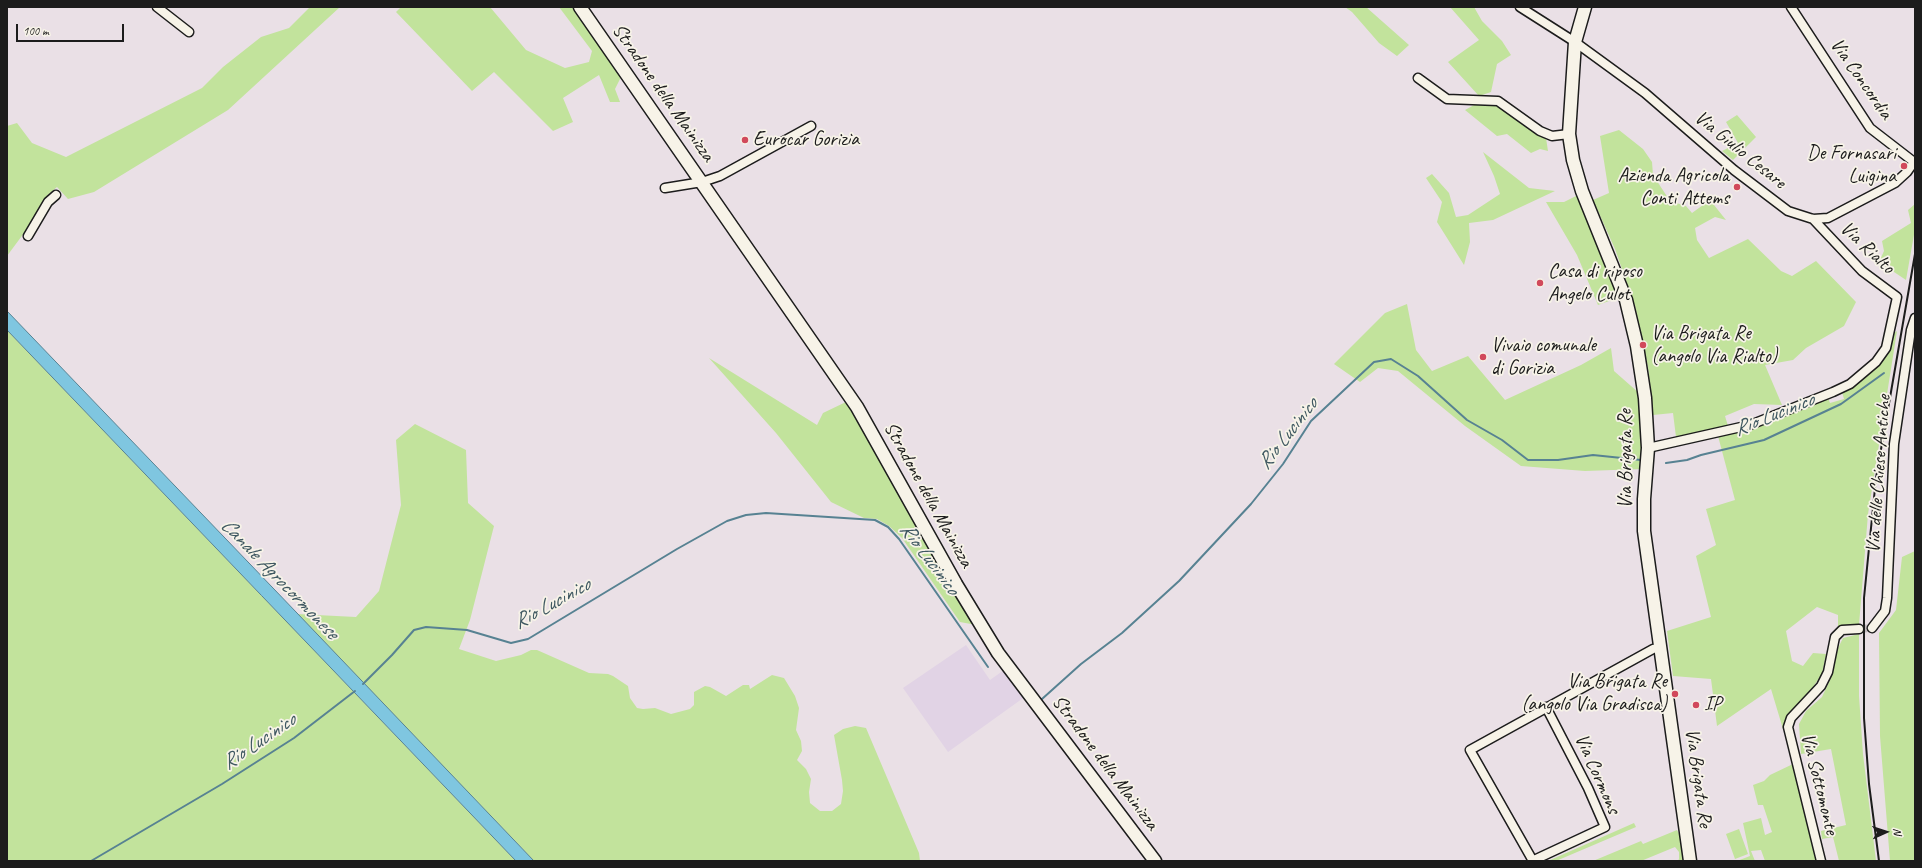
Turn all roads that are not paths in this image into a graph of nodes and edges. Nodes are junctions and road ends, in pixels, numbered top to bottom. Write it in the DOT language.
graph roads {
  1 [pos="157,7"];
  2 [pos="580,7"];
  3 [pos="1520,7"];
  4 [pos="1585,7"];
  5 [pos="1791,7"];
  6 [pos="190,32"];
  7 [pos="1574,42"];
  8 [pos="1418,78"];
  9 [pos="811,126"];
  10 [pos="1569,134"];
  11 [pos="1914,162"];
  12 [pos="702,182"];
  13 [pos="665,188"];
  14 [pos="56,195"];
  15 [pos="1813,219"];
  16 [pos="28,236"];
  17 [pos="1915,318"];
  18 [pos="1648,455"];
  19 [pos="1872,628"];
  20 [pos="1859,629"];
  21 [pos="1653,649"];
  22 [pos="1546,707"];
  23 [pos="1155,861"];
  24 [pos="1532,861"];
  25 [pos="1690,861"];
  26 [pos="1821,861"];
  1 -- 6 [label="street"];
  2 -- 12 [label="main road, Stradone della Mainizza"];
  3 -- 7 [label="street, Via Giulio Cesare"];
  4 -- 7 [label="main road, Via Brigata Re"];
  5 -- 11 [label="street, Via Concordia"];
  7 -- 10 [label="main road, Via Brigata Re"];
  7 -- 15 [label="street, Via Giulio Cesare"];
  8 -- 10 [label="street"];
  9 -- 12 [label="street, Stradone della Mainizza"];
  10 -- 18 [label="main road, Via Brigata Re"];
  11 -- 15 [label="street, Via Giulio Cesare"];
  12 -- 13 [label="street, Stradone della Mainizza"];
  12 -- 23 [label="main road, Stradone della Mainizza"];
  14 -- 16 [label="street"];
  15 -- 18 [label="street, Via Rialto"];
  17 -- 19 [label="street, Via delle Chiese Antiche"];
  18 -- 25 [label="main road, Via Brigata Re"];
  20 -- 26 [label="street, Via Sottomonte"];
  21 -- 22 [label="street"];
  22 -- 24 [label="street, Via Cormons"];
  22 -- 24 [label="street"];
}
